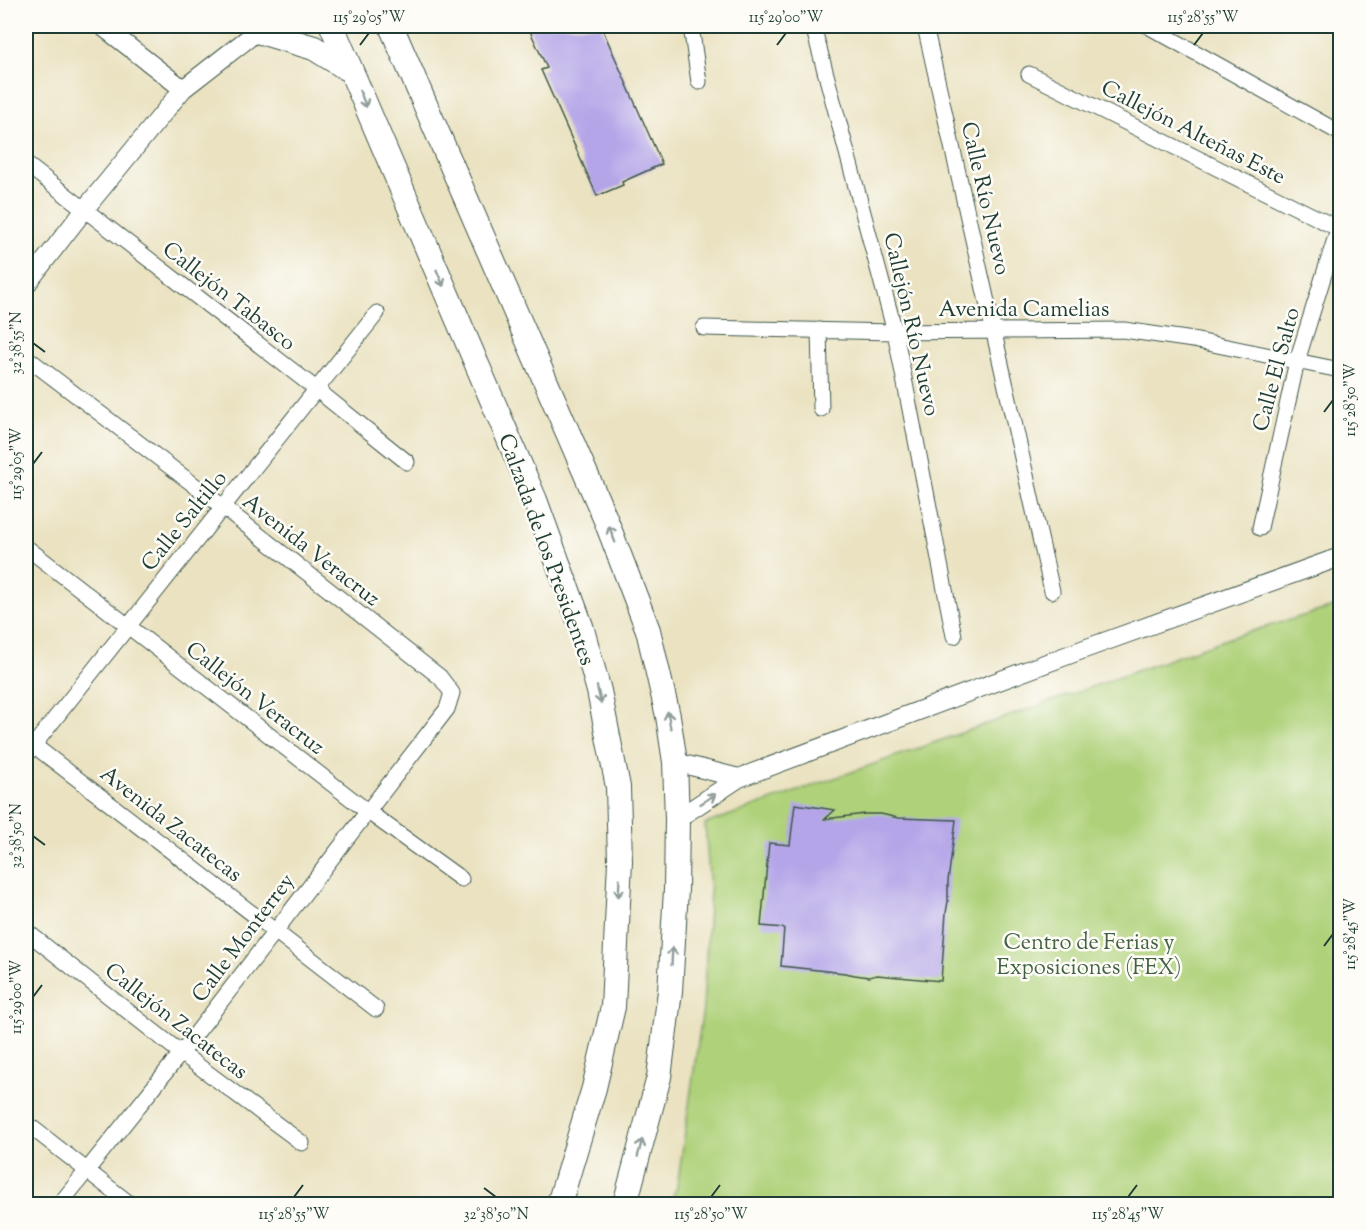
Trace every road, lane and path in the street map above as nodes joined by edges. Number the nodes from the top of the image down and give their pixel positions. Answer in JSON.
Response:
{"nodes":[{"id":1,"x":102,"y":26,"type":"edge"},
{"id":2,"x":332,"y":26,"type":"edge"},
{"id":3,"x":391,"y":26,"type":"edge"},
{"id":4,"x":691,"y":26,"type":"edge"},
{"id":5,"x":813,"y":26,"type":"edge"},
{"id":6,"x":925,"y":26,"type":"edge"},
{"id":7,"x":1148,"y":26,"type":"edge"},
{"id":8,"x":260,"y":28,"type":"edge"},
{"id":9,"x":351,"y":71,"type":"junction"},
{"id":10,"x":1029,"y":74,"type":"dead end"},
{"id":11,"x":699,"y":82,"type":"dead end"},
{"id":12,"x":183,"y":89,"type":"junction"},
{"id":13,"x":1341,"y":133,"type":"edge"},
{"id":14,"x":26,"y":164,"type":"edge"},
{"id":15,"x":84,"y":210,"type":"junction"},
{"id":16,"x":1340,"y":226,"type":"edge"},
{"id":17,"x":26,"y":285,"type":"edge"},
{"id":18,"x":377,"y":313,"type":"dead end"},
{"id":19,"x":704,"y":328,"type":"dead end"},
{"id":20,"x":819,"y":330,"type":"junction"},
{"id":21,"x":994,"y":331,"type":"junction"},
{"id":22,"x":895,"y":332,"type":"junction"},
{"id":23,"x":26,"y":357,"type":"edge"},
{"id":24,"x":1297,"y":361,"type":"junction"},
{"id":25,"x":1341,"y":370,"type":"edge"},
{"id":26,"x":316,"y":389,"type":"junction"},
{"id":27,"x":821,"y":409,"type":"dead end"},
{"id":28,"x":407,"y":462,"type":"dead end"},
{"id":29,"x":223,"y":507,"type":"junction"},
{"id":30,"x":1260,"y":528,"type":"dead end"},
{"id":31,"x":26,"y":547,"type":"edge"},
{"id":32,"x":1341,"y":557,"type":"edge"},
{"id":33,"x":1052,"y":591,"type":"dead end"},
{"id":34,"x":128,"y":626,"type":"junction"},
{"id":35,"x":954,"y":636,"type":"dead end"},
{"id":36,"x":452,"y":693,"type":"joint"},
{"id":37,"x":28,"y":746,"type":"edge"},
{"id":38,"x":675,"y":762,"type":"junction"},
{"id":39,"x":739,"y":778,"type":"junction"},
{"id":40,"x":367,"y":811,"type":"junction"},
{"id":41,"x":677,"y":819,"type":"junction"},
{"id":42,"x":461,"y":879,"type":"dead end"},
{"id":43,"x":275,"y":931,"type":"junction"},
{"id":44,"x":26,"y":932,"type":"edge"},
{"id":45,"x":376,"y":1009,"type":"dead end"},
{"id":46,"x":181,"y":1053,"type":"junction"},
{"id":47,"x":26,"y":1123,"type":"edge"},
{"id":48,"x":302,"y":1143,"type":"dead end"},
{"id":49,"x":87,"y":1171,"type":"junction"},
{"id":50,"x":60,"y":1204,"type":"edge"},
{"id":51,"x":130,"y":1204,"type":"edge"},
{"id":52,"x":559,"y":1204,"type":"edge"},
{"id":53,"x":625,"y":1204,"type":"edge"}],
"edges":[{"from":1,"to":12,"type":"street"},
{"from":2,"to":9,"type":"highway","name":"Calzada de los Presidentes"},
{"from":38,"to":3,"type":"highway","one_way":true},
{"from":4,"to":11,"type":"street"},
{"from":5,"to":22,"type":"street","name":"Callejón Río Nuevo"},
{"from":6,"to":21,"type":"street","name":"Calle Río Nuevo"},
{"from":7,"to":13,"type":"street"},
{"from":8,"to":9,"type":"highway"},
{"from":8,"to":12,"type":"street"},
{"from":9,"to":52,"type":"highway","name":"Calzada de los Presidentes","one_way":true},
{"from":10,"to":16,"type":"street","name":"Callejón Alteñas Este"},
{"from":12,"to":15,"type":"street"},
{"from":14,"to":15,"type":"street","name":"Callejón Tabasco"},
{"from":15,"to":17,"type":"street"},
{"from":15,"to":26,"type":"street","name":"Callejón Tabasco"},
{"from":16,"to":24,"type":"street","name":"Calle El Salto"},
{"from":18,"to":26,"type":"street","name":"Calle Saltillo"},
{"from":19,"to":20,"type":"street","name":"Avenida Camelias"},
{"from":20,"to":22,"type":"street","name":"Avenida Camelias"},
{"from":20,"to":27,"type":"street"},
{"from":21,"to":22,"type":"street","name":"Avenida Camelias"},
{"from":21,"to":24,"type":"street","name":"Avenida Camelias"},
{"from":21,"to":33,"type":"street","name":"Calle Río Nuevo"},
{"from":22,"to":35,"type":"street","name":"Callejón Río Nuevo"},
{"from":23,"to":29,"type":"street","name":"Avenida Veracruz"},
{"from":24,"to":25,"type":"street","name":"Avenida Camelias"},
{"from":24,"to":30,"type":"street","name":"Calle El Salto"},
{"from":26,"to":28,"type":"street","name":"Callejón Tabasco"},
{"from":26,"to":29,"type":"street","name":"Calle Saltillo"},
{"from":29,"to":34,"type":"street","name":"Calle Saltillo"},
{"from":29,"to":36,"type":"street","name":"Avenida Veracruz"},
{"from":31,"to":34,"type":"street","name":"Callejón Veracruz"},
{"from":32,"to":39,"type":"street"},
{"from":34,"to":37,"type":"street","name":"Calle Saltillo"},
{"from":34,"to":40,"type":"street","name":"Callejón Veracruz"},
{"from":36,"to":40,"type":"street","name":"Calle Monterrey"},
{"from":37,"to":43,"type":"street","name":"Avenida Zacatecas"},
{"from":38,"to":39,"type":"street"},
{"from":38,"to":41,"type":"highway"},
{"from":41,"to":39,"type":"street","one_way":true},
{"from":40,"to":42,"type":"street","name":"Callejón Veracruz"},
{"from":40,"to":43,"type":"street","name":"Calle Monterrey"},
{"from":53,"to":41,"type":"highway","one_way":true},
{"from":43,"to":45,"type":"street","name":"Avenida Zacatecas"},
{"from":43,"to":46,"type":"street","name":"Calle Monterrey"},
{"from":44,"to":46,"type":"street","name":"Callejón Zacatecas"},
{"from":46,"to":48,"type":"street","name":"Callejón Zacatecas"},
{"from":46,"to":49,"type":"street","name":"Calle Monterrey"},
{"from":47,"to":49,"type":"street"},
{"from":49,"to":50,"type":"street","name":"Calle Monterrey"},
{"from":49,"to":51,"type":"street"}]}
